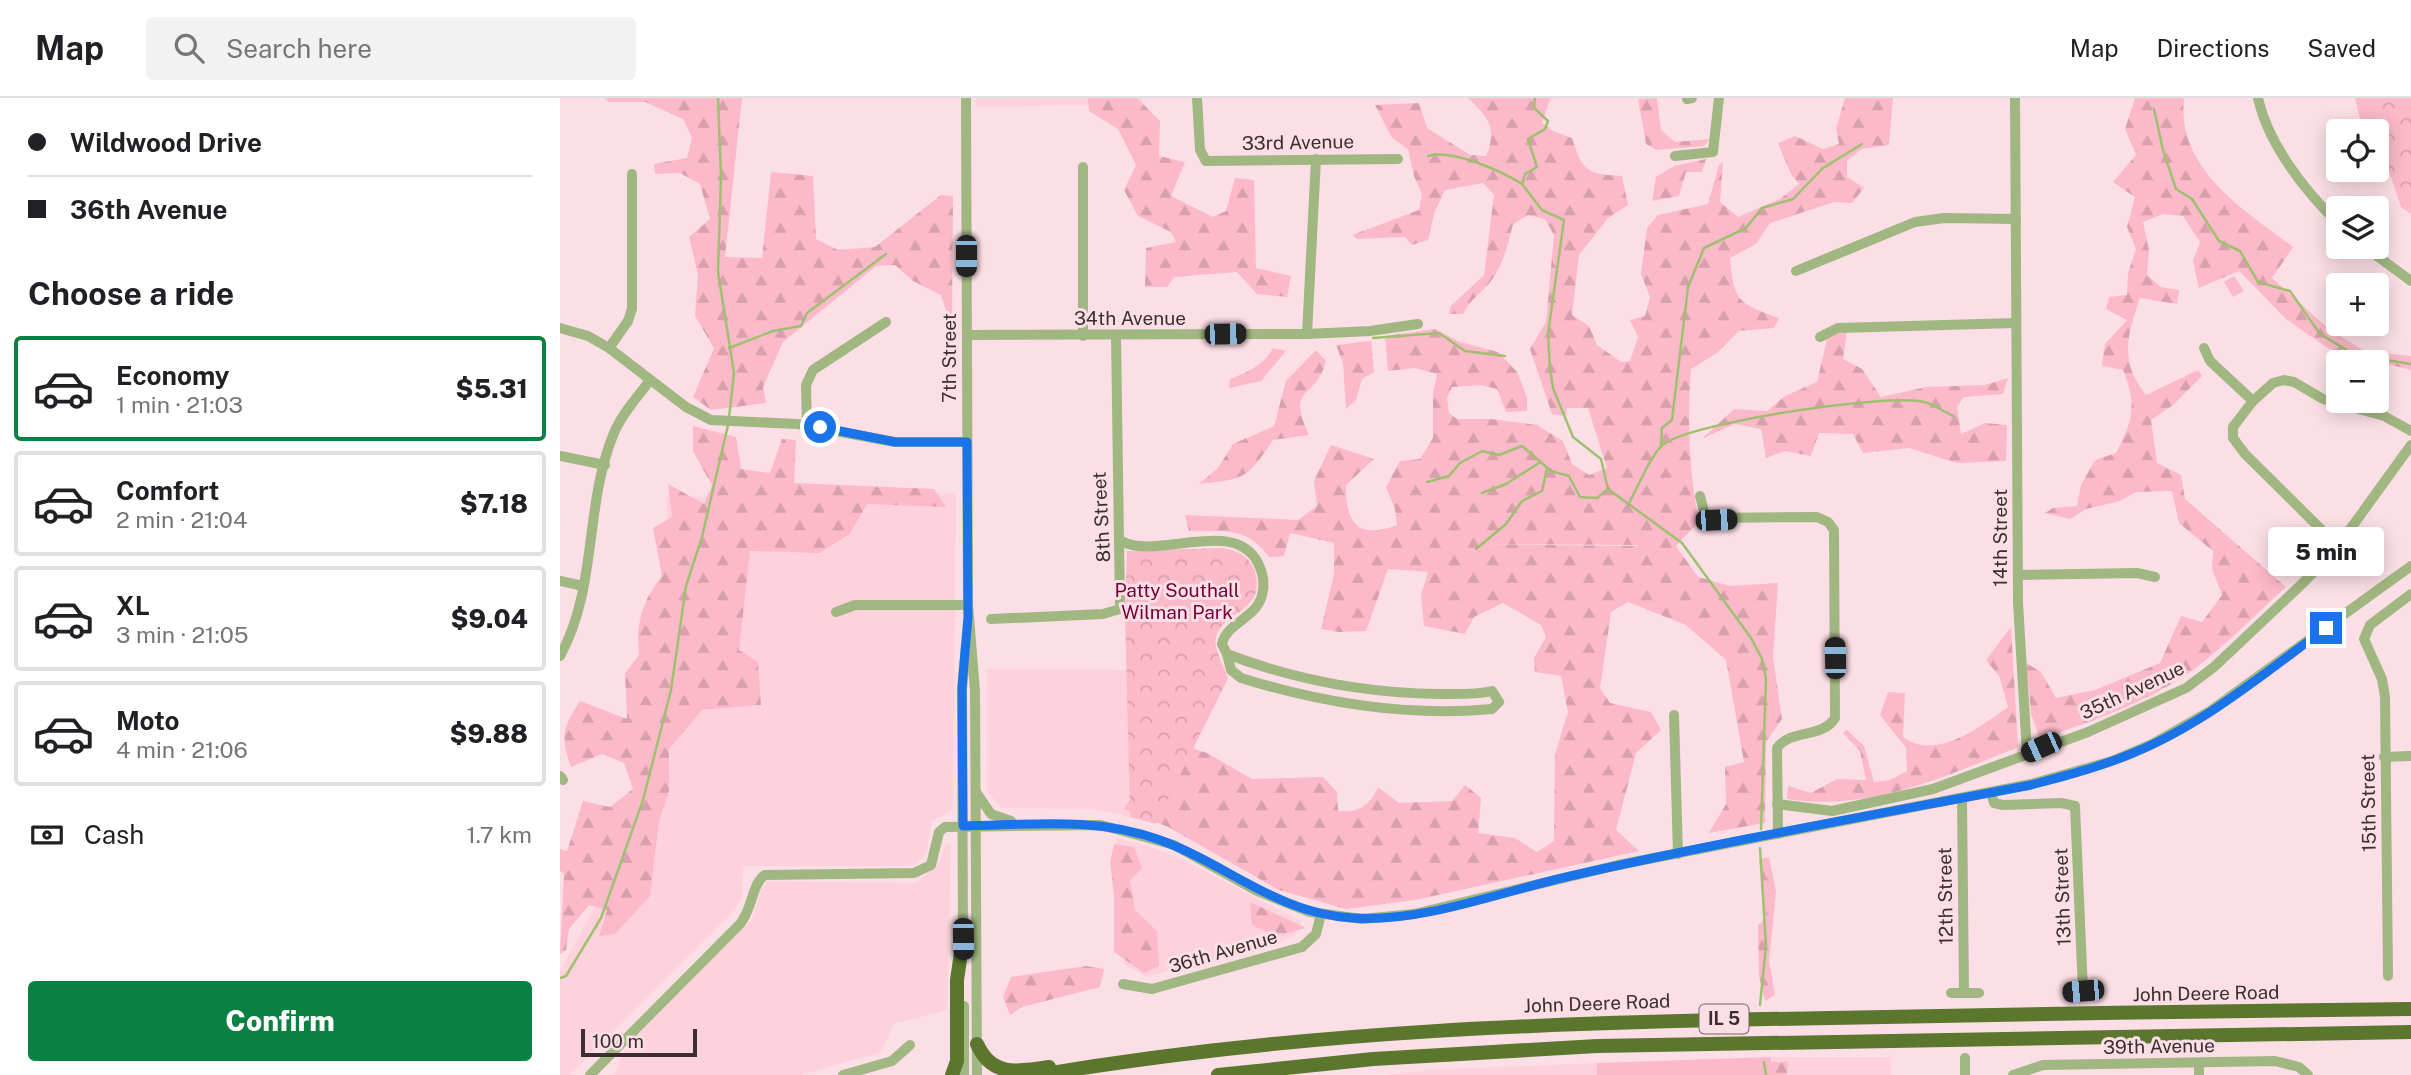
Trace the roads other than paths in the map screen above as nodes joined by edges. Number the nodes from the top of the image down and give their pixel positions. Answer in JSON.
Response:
{"nodes":[{"id":1,"x":966,"y":98,"type":"edge"},
{"id":2,"x":1197,"y":98,"type":"edge"},
{"id":3,"x":1719,"y":98,"type":"edge"},
{"id":4,"x":2015,"y":98,"type":"edge"},
{"id":5,"x":2258,"y":98,"type":"edge"},
{"id":6,"x":1675,"y":156,"type":"dead end"},
{"id":7,"x":1316,"y":159,"type":"junction"},
{"id":8,"x":1398,"y":159,"type":"dead end"},
{"id":9,"x":1083,"y":167,"type":"dead end"},
{"id":10,"x":632,"y":174,"type":"dead end"},
{"id":11,"x":2326,"y":210,"type":"edge"},
{"id":12,"x":2016,"y":219,"type":"junction"},
{"id":13,"x":2381,"y":259,"type":"edge"},
{"id":14,"x":1796,"y":271,"type":"dead end"},
{"id":15,"x":2411,"y":281,"type":"edge"},
{"id":16,"x":886,"y":323,"type":"dead end"},
{"id":17,"x":2016,"y":323,"type":"junction"},
{"id":18,"x":1418,"y":324,"type":"dead end"},
{"id":19,"x":560,"y":328,"type":"edge"},
{"id":20,"x":1307,"y":334,"type":"junction"},
{"id":21,"x":967,"y":335,"type":"junction"},
{"id":22,"x":1116,"y":335,"type":"junction"},
{"id":23,"x":1083,"y":336,"type":"junction"},
{"id":24,"x":1820,"y":337,"type":"dead end"},
{"id":25,"x":608,"y":348,"type":"junction"},
{"id":26,"x":2204,"y":348,"type":"dead end"},
{"id":27,"x":650,"y":380,"type":"junction"},
{"id":28,"x":2253,"y":401,"type":"junction"},
{"id":29,"x":807,"y":425,"type":"junction"},
{"id":30,"x":2411,"y":431,"type":"edge"},
{"id":31,"x":967,"y":442,"type":"junction"},
{"id":32,"x":2411,"y":445,"type":"edge"},
{"id":33,"x":560,"y":456,"type":"edge"},
{"id":34,"x":605,"y":465,"type":"junction"},
{"id":35,"x":1700,"y":495,"type":"dead end"},
{"id":36,"x":1121,"y":541,"type":"junction"},
{"id":37,"x":2338,"y":546,"type":"junction"},
{"id":38,"x":2411,"y":566,"type":"edge"},
{"id":39,"x":2019,"y":575,"type":"junction"},
{"id":40,"x":2155,"y":577,"type":"dead end"},
{"id":41,"x":560,"y":581,"type":"edge"},
{"id":42,"x":583,"y":586,"type":"junction"},
{"id":43,"x":2411,"y":594,"type":"edge"},
{"id":44,"x":968,"y":605,"type":"junction"},
{"id":45,"x":836,"y":612,"type":"dead end"},
{"id":46,"x":968,"y":617,"type":"junction"},
{"id":47,"x":991,"y":619,"type":"dead end"},
{"id":48,"x":1227,"y":654,"type":"junction"},
{"id":49,"x":560,"y":656,"type":"edge"},
{"id":50,"x":1356,"y":688,"type":"junction"},
{"id":51,"x":1347,"y":703,"type":"junction"},
{"id":52,"x":1674,"y":715,"type":"dead end"},
{"id":53,"x":2027,"y":753,"type":"junction"},
{"id":54,"x":2384,"y":757,"type":"junction"},
{"id":55,"x":2411,"y":757,"type":"edge"},
{"id":56,"x":976,"y":791,"type":"junction"},
{"id":57,"x":1991,"y":792,"type":"junction"},
{"id":58,"x":1962,"y":798,"type":"junction"},
{"id":59,"x":1777,"y":804,"type":"junction"},
{"id":60,"x":1018,"y":824,"type":"junction"},
{"id":61,"x":963,"y":826,"type":"junction"},
{"id":62,"x":976,"y":826,"type":"junction"},
{"id":63,"x":1778,"y":834,"type":"junction"},
{"id":64,"x":1678,"y":853,"type":"junction"},
{"id":65,"x":1321,"y":914,"type":"junction"},
{"id":66,"x":963,"y":939,"type":"junction"},
{"id":67,"x":2388,"y":976,"type":"dead end"},
{"id":68,"x":1122,"y":984,"type":"dead end"},
{"id":69,"x":2097,"y":990,"type":"dead end"},
{"id":70,"x":2083,"y":991,"type":"junction"},
{"id":71,"x":1951,"y":993,"type":"dead end"},
{"id":72,"x":1964,"y":993,"type":"junction"},
{"id":73,"x":1979,"y":993,"type":"dead end"},
{"id":74,"x":2067,"y":993,"type":"dead end"},
{"id":75,"x":2411,"y":1009,"type":"edge"},
{"id":76,"x":2411,"y":1032,"type":"edge"},
{"id":77,"x":977,"y":1044,"type":"junction"},
{"id":78,"x":910,"y":1045,"type":"dead end"},
{"id":79,"x":1158,"y":1058,"type":"junction"},
{"id":80,"x":1965,"y":1058,"type":"dead end"},
{"id":81,"x":2199,"y":1063,"type":"junction"},
{"id":82,"x":2083,"y":1070,"type":"edge"},
{"id":83,"x":2306,"y":1073,"type":"edge"},
{"id":84,"x":590,"y":1075,"type":"edge"},
{"id":85,"x":843,"y":1075,"type":"edge"},
{"id":86,"x":952,"y":1075,"type":"edge"},
{"id":87,"x":964,"y":1075,"type":"edge"},
{"id":88,"x":977,"y":1075,"type":"edge"},
{"id":89,"x":1039,"y":1075,"type":"edge"},
{"id":90,"x":1218,"y":1075,"type":"edge"},
{"id":91,"x":1965,"y":1075,"type":"edge"},
{"id":92,"x":2013,"y":1075,"type":"edge"},
{"id":93,"x":2199,"y":1075,"type":"edge"}],
"edges":[{"from":1,"to":21,"type":"street","name":"7th Street"},
{"from":2,"to":7,"type":"street","name":"33rd Avenue"},
{"from":3,"to":6,"type":"street"},
{"from":4,"to":12,"type":"street","name":"14th Street"},
{"from":5,"to":11,"type":"street"},
{"from":7,"to":8,"type":"street","name":"33rd Avenue"},
{"from":7,"to":20,"type":"street"},
{"from":9,"to":23,"type":"street"},
{"from":10,"to":25,"type":"street"},
{"from":12,"to":14,"type":"street"},
{"from":12,"to":17,"type":"street","name":"14th Street"},
{"from":13,"to":15,"type":"street"},
{"from":16,"to":29,"type":"street"},
{"from":17,"to":24,"type":"street"},
{"from":17,"to":39,"type":"street","name":"14th Street"},
{"from":18,"to":20,"type":"street","name":"34th Avenue"},
{"from":19,"to":25,"type":"street"},
{"from":20,"to":22,"type":"street","name":"34th Avenue"},
{"from":21,"to":23,"type":"street","name":"34th Avenue"},
{"from":21,"to":31,"type":"street","name":"7th Street"},
{"from":22,"to":23,"type":"street","name":"34th Avenue"},
{"from":22,"to":36,"type":"street","name":"8th Street"},
{"from":25,"to":27,"type":"street"},
{"from":26,"to":28,"type":"street"},
{"from":27,"to":29,"type":"street"},
{"from":27,"to":34,"type":"street"},
{"from":28,"to":30,"type":"street"},
{"from":28,"to":37,"type":"street"},
{"from":29,"to":31,"type":"street"},
{"from":31,"to":44,"type":"street","name":"7th Street"},
{"from":32,"to":37,"type":"street","name":"35th Avenue"},
{"from":33,"to":34,"type":"street"},
{"from":34,"to":42,"type":"street"},
{"from":35,"to":59,"type":"street"},
{"from":36,"to":47,"type":"street","name":"8th Street"},
{"from":36,"to":48,"type":"street"},
{"from":37,"to":53,"type":"street","name":"35th Avenue"},
{"from":38,"to":57,"type":"street"},
{"from":39,"to":40,"type":"street"},
{"from":39,"to":53,"type":"street","name":"14th Street"},
{"from":41,"to":42,"type":"street"},
{"from":42,"to":49,"type":"street"},
{"from":43,"to":54,"type":"street","name":"15th Street"},
{"from":44,"to":45,"type":"street"},
{"from":44,"to":46,"type":"street","name":"7th Street"},
{"from":46,"to":56,"type":"street","name":"7th Street"},
{"from":46,"to":61,"type":"street","name":"7th Street"},
{"from":48,"to":50,"type":"street"},
{"from":48,"to":51,"type":"street"},
{"from":50,"to":51,"type":"street"},
{"from":50,"to":51,"type":"street"},
{"from":52,"to":64,"type":"street"},
{"from":53,"to":59,"type":"street","name":"35th Avenue"},
{"from":54,"to":55,"type":"street"},
{"from":54,"to":67,"type":"street","name":"15th Street"},
{"from":56,"to":60,"type":"street"},
{"from":56,"to":62,"type":"street","name":"7th Street"},
{"from":57,"to":58,"type":"street"},
{"from":57,"to":70,"type":"street","name":"13th Street"},
{"from":58,"to":63,"type":"street"},
{"from":58,"to":72,"type":"street","name":"12th Street"},
{"from":59,"to":63,"type":"street"},
{"from":60,"to":62,"type":"street"},
{"from":60,"to":65,"type":"street"},
{"from":61,"to":62,"type":"street"},
{"from":61,"to":66,"type":"street","name":"7th Street"},
{"from":61,"to":84,"type":"street"},
{"from":62,"to":77,"type":"street","name":"7th Street"},
{"from":63,"to":64,"type":"street"},
{"from":64,"to":65,"type":"street"},
{"from":65,"to":68,"type":"street","name":"36th Avenue"},
{"from":66,"to":86,"type":"highway"},
{"from":66,"to":87,"type":"street","name":"7th Street"},
{"from":69,"to":70,"type":"street"},
{"from":70,"to":74,"type":"street"},
{"from":71,"to":72,"type":"street"},
{"from":72,"to":73,"type":"street"},
{"from":75,"to":79,"type":"highway","name":"John Deere Road","number":"IL 5"},
{"from":76,"to":90,"type":"highway","number":"IL 5"},
{"from":77,"to":79,"type":"highway"},
{"from":77,"to":88,"type":"street","name":"7th Street"},
{"from":78,"to":85,"type":"street"},
{"from":79,"to":89,"type":"highway","name":"John Deere Road","number":"IL 5"},
{"from":80,"to":91,"type":"street"},
{"from":81,"to":82,"type":"street","name":"39th Avenue"},
{"from":81,"to":83,"type":"street","name":"39th Avenue"},
{"from":81,"to":93,"type":"street"},
{"from":82,"to":92,"type":"street","name":"39th Avenue"}]}
